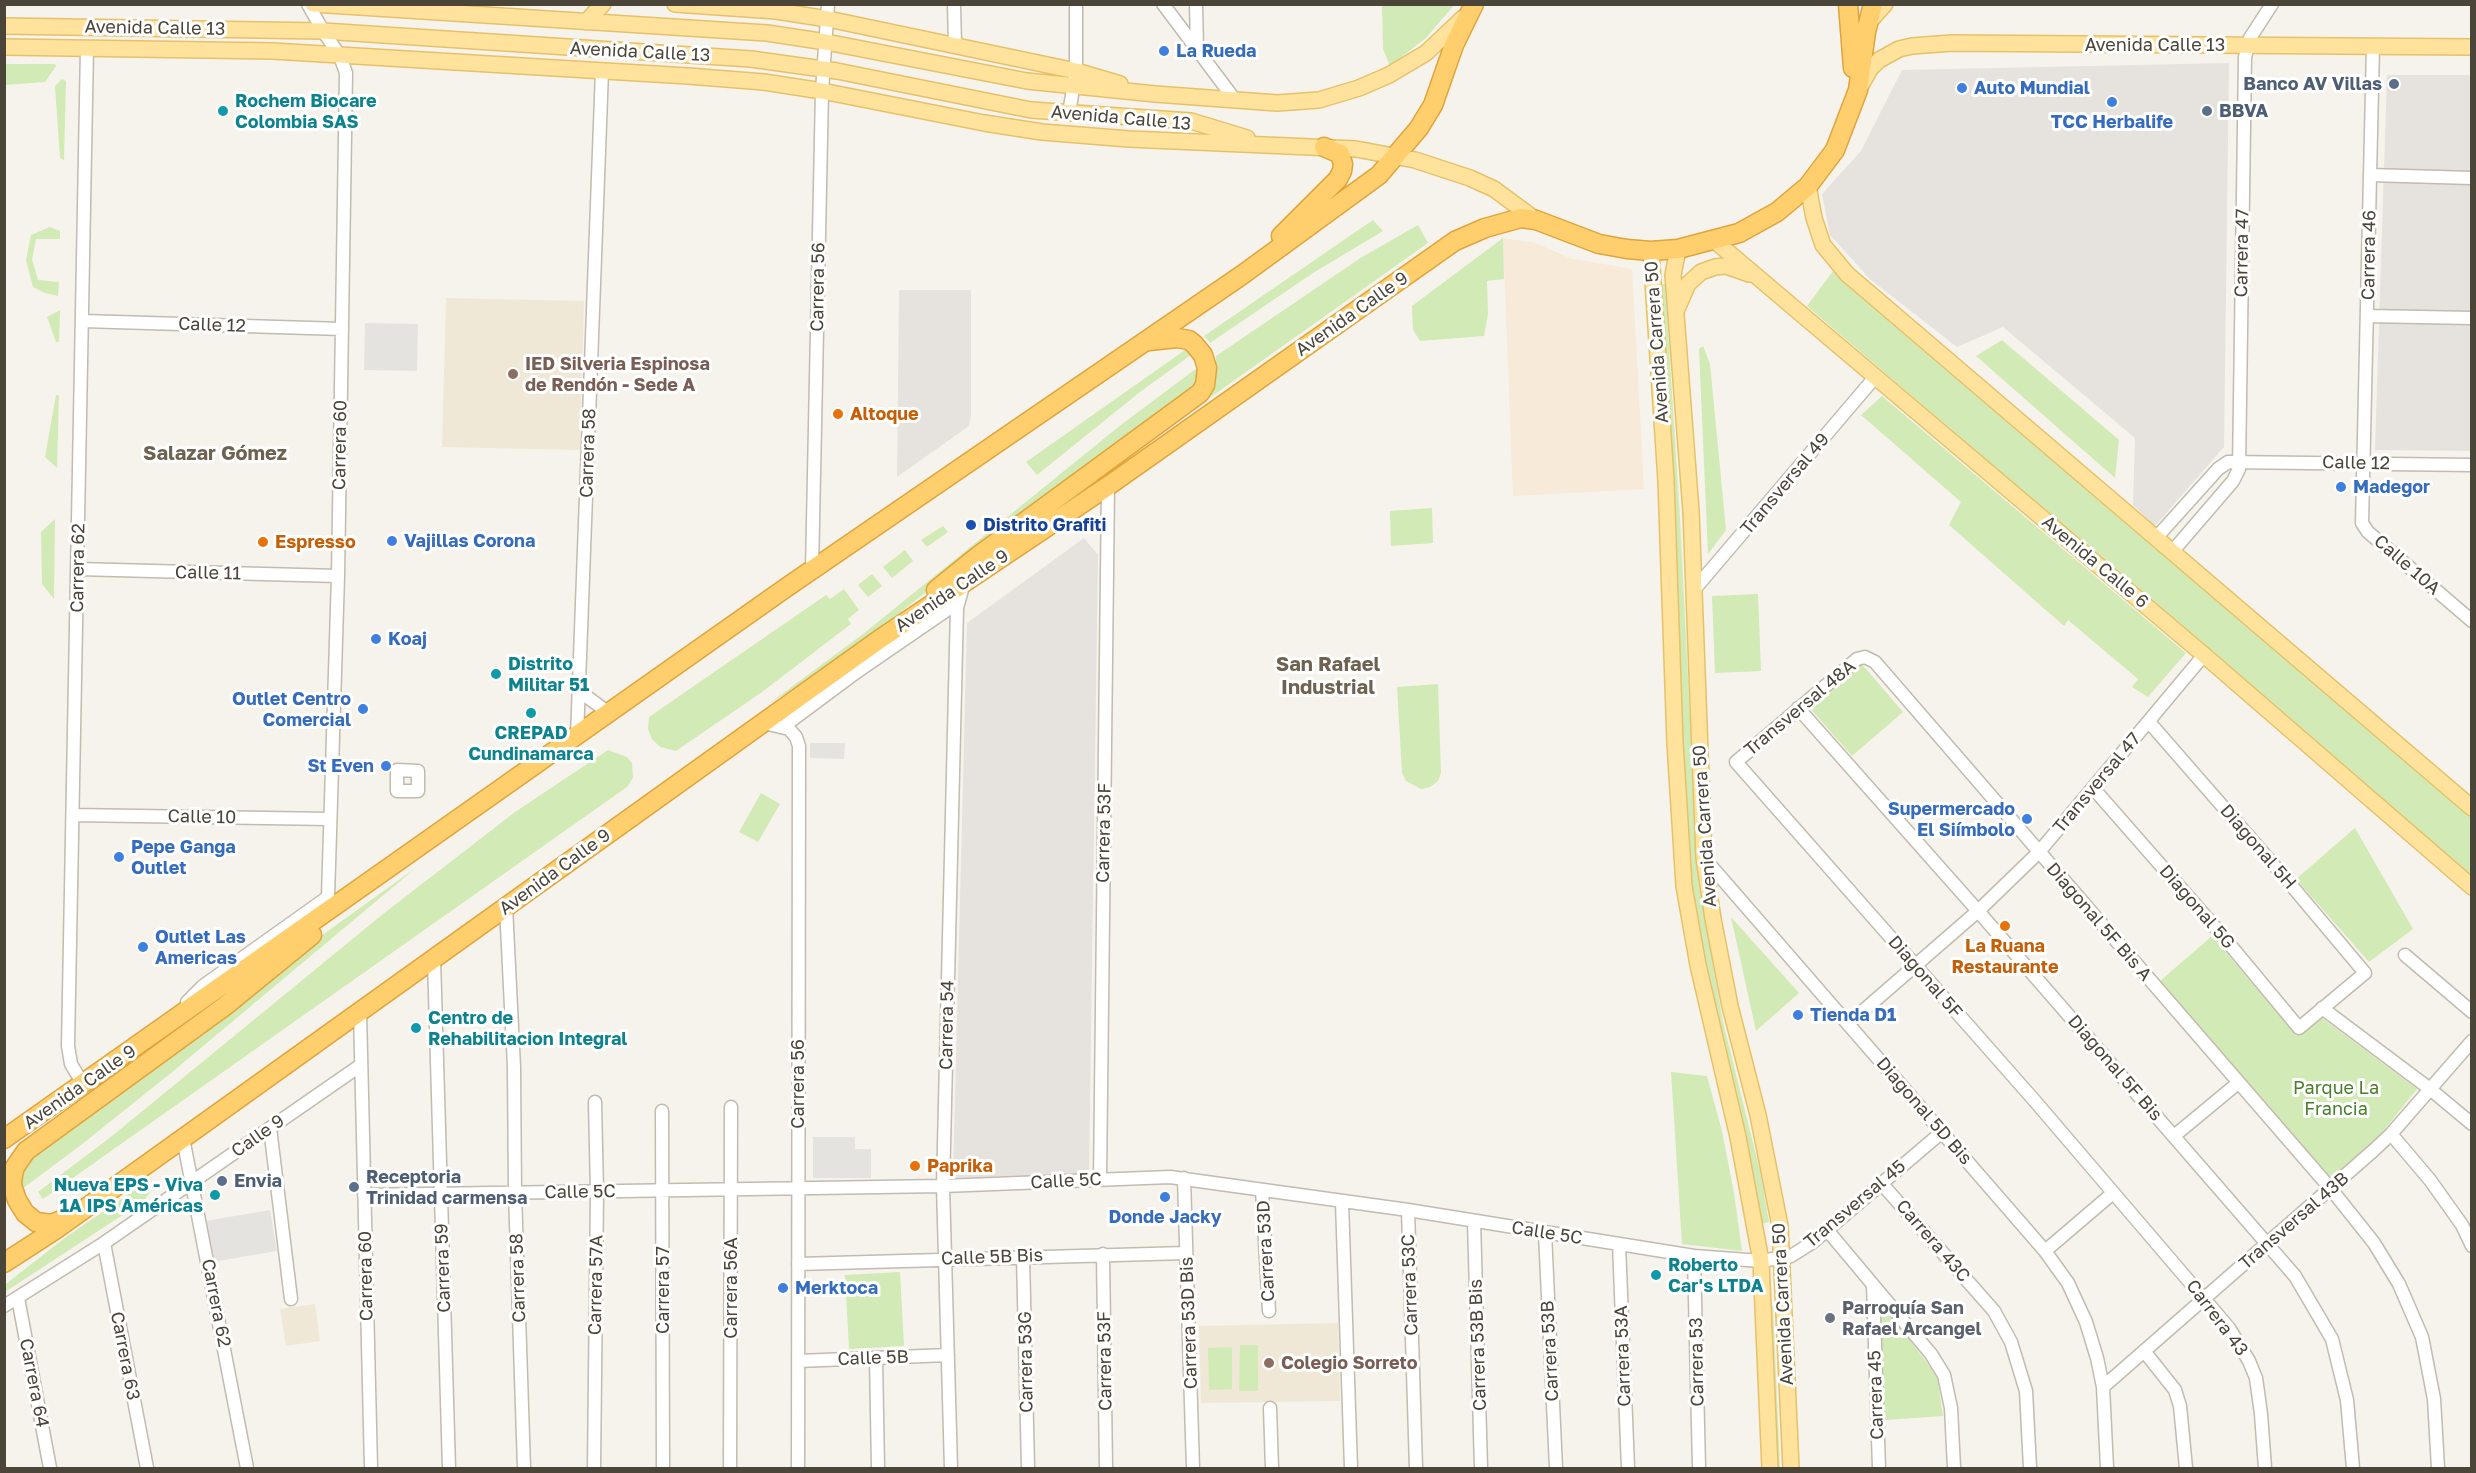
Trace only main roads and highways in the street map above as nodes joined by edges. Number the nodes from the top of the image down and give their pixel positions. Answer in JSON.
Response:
{"nodes":[{"id":1,"x":313,"y":4,"type":"edge"},
{"id":2,"x":603,"y":4,"type":"edge"},
{"id":3,"x":675,"y":4,"type":"edge"},
{"id":4,"x":1848,"y":4,"type":"edge"},
{"id":5,"x":1885,"y":4,"type":"edge"},
{"id":6,"x":709,"y":5,"type":"edge"},
{"id":7,"x":1473,"y":6,"type":"edge"},
{"id":8,"x":828,"y":12,"type":"edge"},
{"id":9,"x":1871,"y":13,"type":"edge"},
{"id":10,"x":586,"y":22,"type":"junction"},
{"id":11,"x":4,"y":26,"type":"edge"},
{"id":12,"x":137,"y":28,"type":"junction"},
{"id":13,"x":4,"y":47,"type":"edge"},
{"id":14,"x":94,"y":48,"type":"junction"},
{"id":15,"x":574,"y":48,"type":"junction"},
{"id":16,"x":2472,"y":48,"type":"edge"},
{"id":17,"x":602,"y":71,"type":"junction"},
{"id":18,"x":1075,"y":79,"type":"junction"},
{"id":19,"x":918,"y":88,"type":"junction"},
{"id":20,"x":1856,"y":95,"type":"junction"},
{"id":21,"x":948,"y":116,"type":"junction"},
{"id":22,"x":1268,"y":144,"type":"junction"},
{"id":23,"x":1324,"y":147,"type":"junction"},
{"id":24,"x":1396,"y":156,"type":"junction"},
{"id":25,"x":1808,"y":186,"type":"junction"},
{"id":26,"x":1536,"y":220,"type":"junction"},
{"id":27,"x":1715,"y":241,"type":"junction"},
{"id":28,"x":1678,"y":249,"type":"junction"},
{"id":29,"x":1651,"y":251,"type":"junction"},
{"id":30,"x":1242,"y":275,"type":"junction"},
{"id":31,"x":1761,"y":279,"type":"junction"},
{"id":32,"x":1676,"y":312,"type":"junction"},
{"id":33,"x":1145,"y":342,"type":"junction"},
{"id":34,"x":880,"y":639,"type":"junction"},
{"id":35,"x":2472,"y":808,"type":"edge"},
{"id":36,"x":389,"y":868,"type":"junction"},
{"id":37,"x":2472,"y":887,"type":"edge"},
{"id":38,"x":328,"y":897,"type":"road end"},
{"id":39,"x":4,"y":1139,"type":"edge"},
{"id":40,"x":89,"y":1205,"type":"junction"},
{"id":41,"x":55,"y":1230,"type":"junction"},
{"id":42,"x":4,"y":1263,"type":"edge"},
{"id":43,"x":4,"y":1275,"type":"edge"},
{"id":44,"x":1770,"y":1468,"type":"edge"},
{"id":45,"x":1791,"y":1468,"type":"edge"}],
"edges":[{"from":1,"to":10,"type":"main road","name":"Avenida Calle 13"},
{"from":2,"to":10,"type":"main road"},
{"from":3,"to":6,"type":"main road","name":"Avenida Calle 13"},
{"from":4,"to":20,"type":"highway"},
{"from":5,"to":9,"type":"main road"},
{"from":6,"to":8,"type":"main road","name":"Avenida Calle 13"},
{"from":7,"to":18,"type":"main road","name":"Avenida Calle 13"},
{"from":7,"to":24,"type":"highway","name":"Avenida Calle 9"},
{"from":8,"to":18,"type":"main road","name":"Avenida Calle 13"},
{"from":9,"to":20,"type":"highway"},
{"from":10,"to":18,"type":"main road","name":"Avenida Calle 13"},
{"from":11,"to":12,"type":"main road","name":"Avenida Calle 13"},
{"from":12,"to":14,"type":"main road"},
{"from":12,"to":15,"type":"main road","name":"Avenida Calle 13"},
{"from":13,"to":14,"type":"main road","name":"Avenida Calle 13"},
{"from":14,"to":17,"type":"main road","name":"Avenida Calle 13"},
{"from":15,"to":17,"type":"main road"},
{"from":15,"to":19,"type":"main road","name":"Avenida Calle 13"},
{"from":16,"to":20,"type":"main road","name":"Avenida Calle 13"},
{"from":17,"to":21,"type":"main road","name":"Avenida Calle 13"},
{"from":19,"to":21,"type":"main road"},
{"from":19,"to":22,"type":"main road","name":"Avenida Calle 13"},
{"from":20,"to":25,"type":"highway","name":"Avenida Calle 9"},
{"from":21,"to":22,"type":"main road","name":"Avenida Calle 13"},
{"from":22,"to":23,"type":"main road","name":"Avenida Calle 13"},
{"from":23,"to":24,"type":"main road","name":"Avenida Calle 13"},
{"from":23,"to":30,"type":"highway"},
{"from":24,"to":26,"type":"main road","name":"Avenida Calle 13"},
{"from":24,"to":30,"type":"highway","name":"Avenida Calle 9"},
{"from":25,"to":27,"type":"highway","name":"Avenida Calle 9"},
{"from":25,"to":35,"type":"main road"},
{"from":26,"to":29,"type":"highway","name":"Avenida Calle 9"},
{"from":26,"to":34,"type":"highway","name":"Avenida Calle 9"},
{"from":27,"to":28,"type":"highway","name":"Avenida Calle 9"},
{"from":27,"to":31,"type":"main road","name":"Avenida Calle 6"},
{"from":28,"to":29,"type":"highway","name":"Avenida Calle 9"},
{"from":28,"to":32,"type":"main road","name":"Avenida Carrera 50"},
{"from":29,"to":44,"type":"main road","name":"Avenida Carrera 50"},
{"from":30,"to":33,"type":"highway","name":"Avenida Calle 9"},
{"from":31,"to":32,"type":"main road"},
{"from":31,"to":37,"type":"main road","name":"Avenida Calle 6"},
{"from":32,"to":45,"type":"main road","name":"Avenida Carrera 50"},
{"from":33,"to":34,"type":"highway"},
{"from":33,"to":36,"type":"highway","name":"Avenida Calle 9"},
{"from":34,"to":40,"type":"highway","name":"Avenida Calle 9"},
{"from":36,"to":38,"type":"highway"},
{"from":36,"to":39,"type":"highway","name":"Avenida Calle 9"},
{"from":36,"to":40,"type":"highway"},
{"from":40,"to":41,"type":"highway","name":"Avenida Calle 9"},
{"from":41,"to":42,"type":"highway","name":"Avenida Calle 9"},
{"from":41,"to":43,"type":"highway","name":"Avenida Calle 9"}]}
